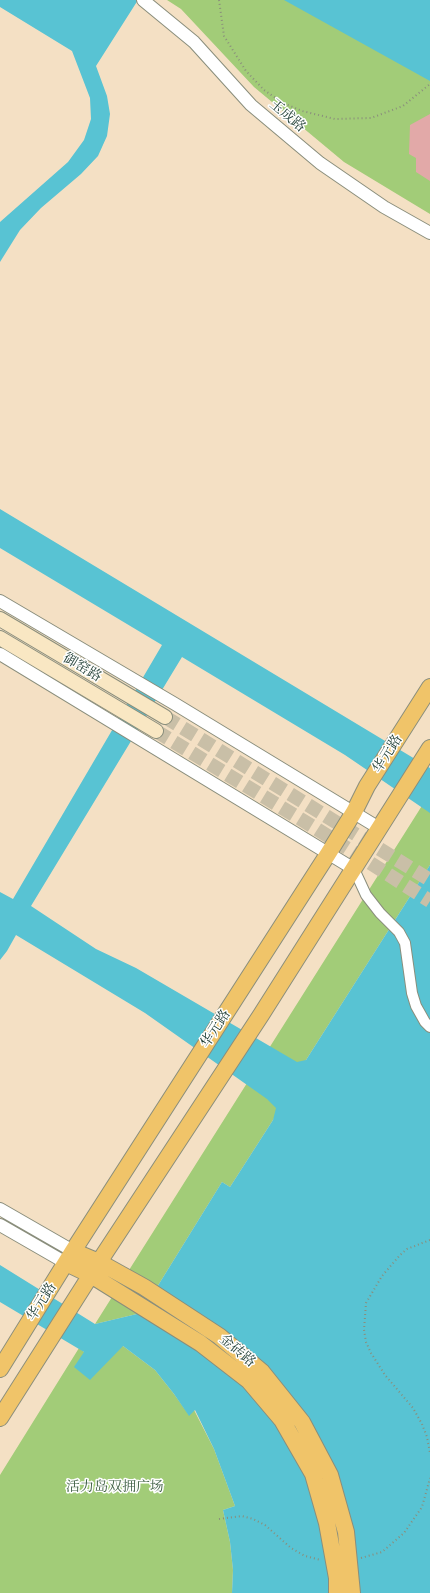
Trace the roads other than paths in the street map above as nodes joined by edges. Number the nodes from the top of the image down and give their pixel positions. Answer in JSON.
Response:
{"nodes":[{"id":1,"x":143,"y":0,"type":"edge"},
{"id":2,"x":430,"y":233,"type":"edge"},
{"id":3,"x":0,"y":601,"type":"edge"},
{"id":4,"x":0,"y":619,"type":"edge"},
{"id":5,"x":0,"y":638,"type":"edge"},
{"id":6,"x":0,"y":654,"type":"edge"},
{"id":7,"x":430,"y":687,"type":"edge"},
{"id":8,"x":165,"y":717,"type":"tunnel mouth"},
{"id":9,"x":156,"y":731,"type":"tunnel mouth"},
{"id":10,"x":429,"y":750,"type":"edge"},
{"id":11,"x":354,"y":812,"type":"junction"},
{"id":12,"x":379,"y":828,"type":"junction"},
{"id":13,"x":328,"y":854,"type":"junction"},
{"id":14,"x":354,"y":869,"type":"junction"},
{"id":15,"x":430,"y":1027,"type":"edge"},
{"id":16,"x":0,"y":1209,"type":"edge"},
{"id":17,"x":0,"y":1225,"type":"edge"},
{"id":18,"x":70,"y":1257,"type":"junction"},
{"id":19,"x":95,"y":1269,"type":"junction"},
{"id":20,"x":0,"y":1369,"type":"edge"},
{"id":21,"x":0,"y":1418,"type":"edge"},
{"id":22,"x":337,"y":1593,"type":"edge"},
{"id":23,"x":352,"y":1593,"type":"edge"}],
"edges":[{"from":1,"to":2,"type":"street","name":"玉成路"},
{"from":3,"to":11,"type":"street"},
{"from":4,"to":8,"type":"main road","name":"御窑路"},
{"from":5,"to":9,"type":"main road","name":"御窑路"},
{"from":6,"to":13,"type":"street"},
{"from":7,"to":11,"type":"main road","name":"华元路"},
{"from":10,"to":12,"type":"main road","name":"华元路"},
{"from":11,"to":12,"type":"street"},
{"from":11,"to":13,"type":"main road","name":"华元路"},
{"from":12,"to":14,"type":"main road","name":"华元路"},
{"from":13,"to":14,"type":"street"},
{"from":13,"to":18,"type":"main road","name":"华元路"},
{"from":14,"to":15,"type":"street"},
{"from":14,"to":19,"type":"main road","name":"华元路"},
{"from":16,"to":18,"type":"street","name":"金砖路"},
{"from":17,"to":18,"type":"street","name":"金砖路"},
{"from":18,"to":19,"type":"main road","name":"金砖路"},
{"from":18,"to":20,"type":"main road","name":"华元路"},
{"from":19,"to":21,"type":"main road","name":"华元路"},
{"from":19,"to":22,"type":"main road","name":"金砖路"},
{"from":19,"to":23,"type":"main road","name":"金砖路"}]}
